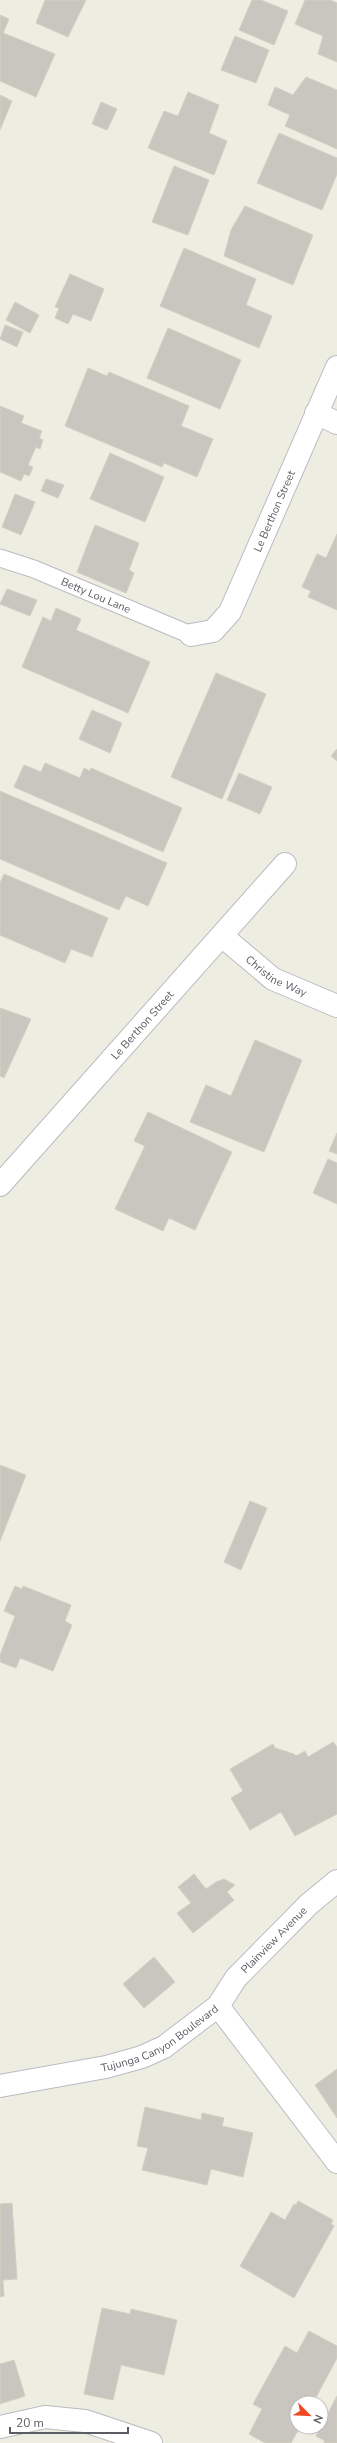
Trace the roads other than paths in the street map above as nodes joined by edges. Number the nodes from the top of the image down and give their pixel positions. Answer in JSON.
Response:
{"nodes":[{"id":1,"x":337,"y":367,"type":"edge"},
{"id":2,"x":316,"y":413,"type":"junction"},
{"id":3,"x":337,"y":423,"type":"edge"},
{"id":4,"x":0,"y":558,"type":"edge"},
{"id":5,"x":191,"y":634,"type":"joint"},
{"id":6,"x":285,"y":864,"type":"dead end"},
{"id":7,"x":222,"y":936,"type":"junction"},
{"id":8,"x":337,"y":1006,"type":"edge"},
{"id":9,"x":0,"y":1185,"type":"edge"},
{"id":10,"x":337,"y":1881,"type":"edge"},
{"id":11,"x":218,"y":2006,"type":"junction"},
{"id":12,"x":0,"y":2086,"type":"edge"},
{"id":13,"x":337,"y":2162,"type":"edge"},
{"id":14,"x":0,"y":2427,"type":"edge"},
{"id":15,"x":151,"y":2443,"type":"edge"}],
"edges":[{"from":1,"to":2,"type":"street","name":"Le Berthon Street"},
{"from":2,"to":3,"type":"street"},
{"from":2,"to":5,"type":"street","name":"Le Berthon Street"},
{"from":4,"to":5,"type":"lane","name":"Betty Lou Lane"},
{"from":6,"to":7,"type":"street","name":"Le Berthon Street"},
{"from":7,"to":8,"type":"street","name":"Christine Way"},
{"from":7,"to":9,"type":"street","name":"Le Berthon Street"},
{"from":10,"to":11,"type":"street","name":"Plainview Avenue"},
{"from":11,"to":12,"type":"street","name":"Tujunga Canyon Boulevard"},
{"from":11,"to":13,"type":"street","name":"Tujunga Canyon Boulevard"},
{"from":14,"to":15,"type":"street"}]}
